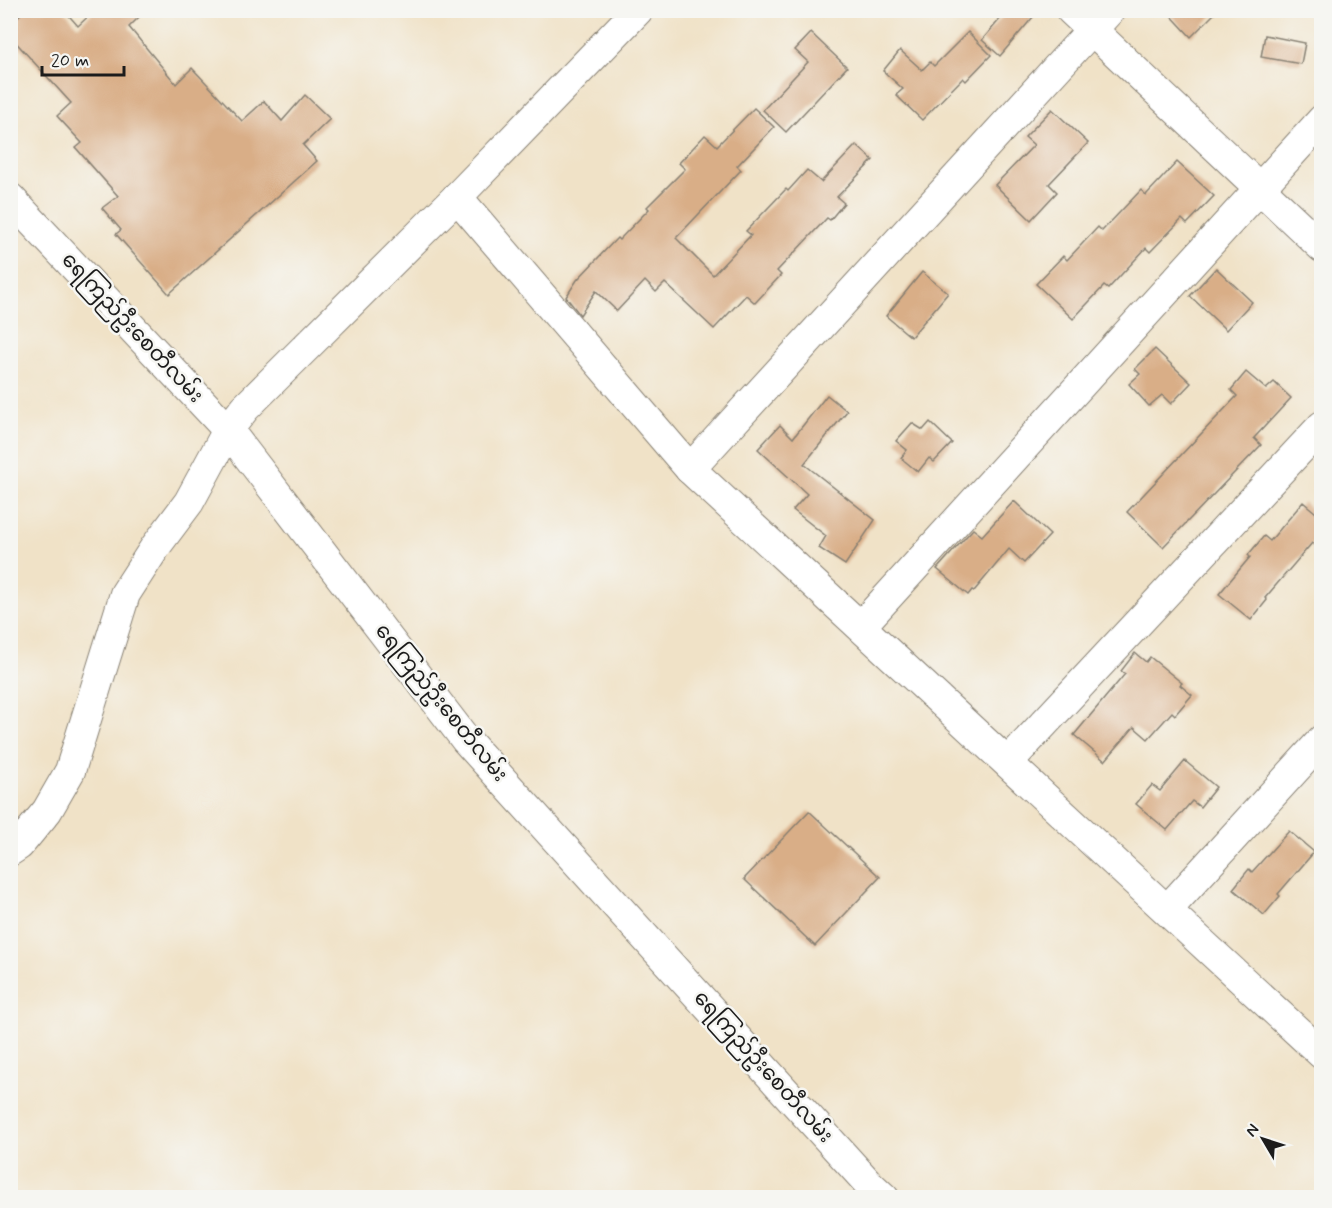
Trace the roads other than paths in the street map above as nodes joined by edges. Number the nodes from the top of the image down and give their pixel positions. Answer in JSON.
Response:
{"nodes":[{"id":1,"x":638,"y":10,"type":"edge"},
{"id":2,"x":1091,"y":17,"type":"edge"},
{"id":3,"x":1322,"y":120,"type":"edge"},
{"id":4,"x":1258,"y":189,"type":"junction"},
{"id":5,"x":458,"y":197,"type":"junction"},
{"id":6,"x":10,"y":198,"type":"edge"},
{"id":7,"x":1322,"y":247,"type":"edge"},
{"id":8,"x":1322,"y":426,"type":"edge"},
{"id":9,"x":228,"y":430,"type":"junction"},
{"id":10,"x":690,"y":469,"type":"junction"},
{"id":11,"x":861,"y":626,"type":"junction"},
{"id":12,"x":1322,"y":740,"type":"edge"},
{"id":13,"x":1008,"y":762,"type":"junction"},
{"id":14,"x":10,"y":851,"type":"edge"},
{"id":15,"x":1167,"y":910,"type":"junction"},
{"id":16,"x":1322,"y":1054,"type":"edge"},
{"id":17,"x":884,"y":1197,"type":"edge"}],
"edges":[{"from":1,"to":5,"type":"street"},
{"from":2,"to":4,"type":"street"},
{"from":2,"to":10,"type":"street"},
{"from":3,"to":4,"type":"street"},
{"from":4,"to":7,"type":"street"},
{"from":4,"to":11,"type":"street"},
{"from":5,"to":9,"type":"street"},
{"from":5,"to":10,"type":"street"},
{"from":6,"to":9,"type":"street","name":"ရေကြည်ဦးစေတီလမ်း"},
{"from":8,"to":13,"type":"street"},
{"from":9,"to":14,"type":"street"},
{"from":9,"to":17,"type":"street","name":"ရေကြည်ဦးစေတီလမ်း"},
{"from":10,"to":11,"type":"street"},
{"from":11,"to":13,"type":"street"},
{"from":12,"to":15,"type":"street"},
{"from":13,"to":15,"type":"street"},
{"from":15,"to":16,"type":"street"}]}
